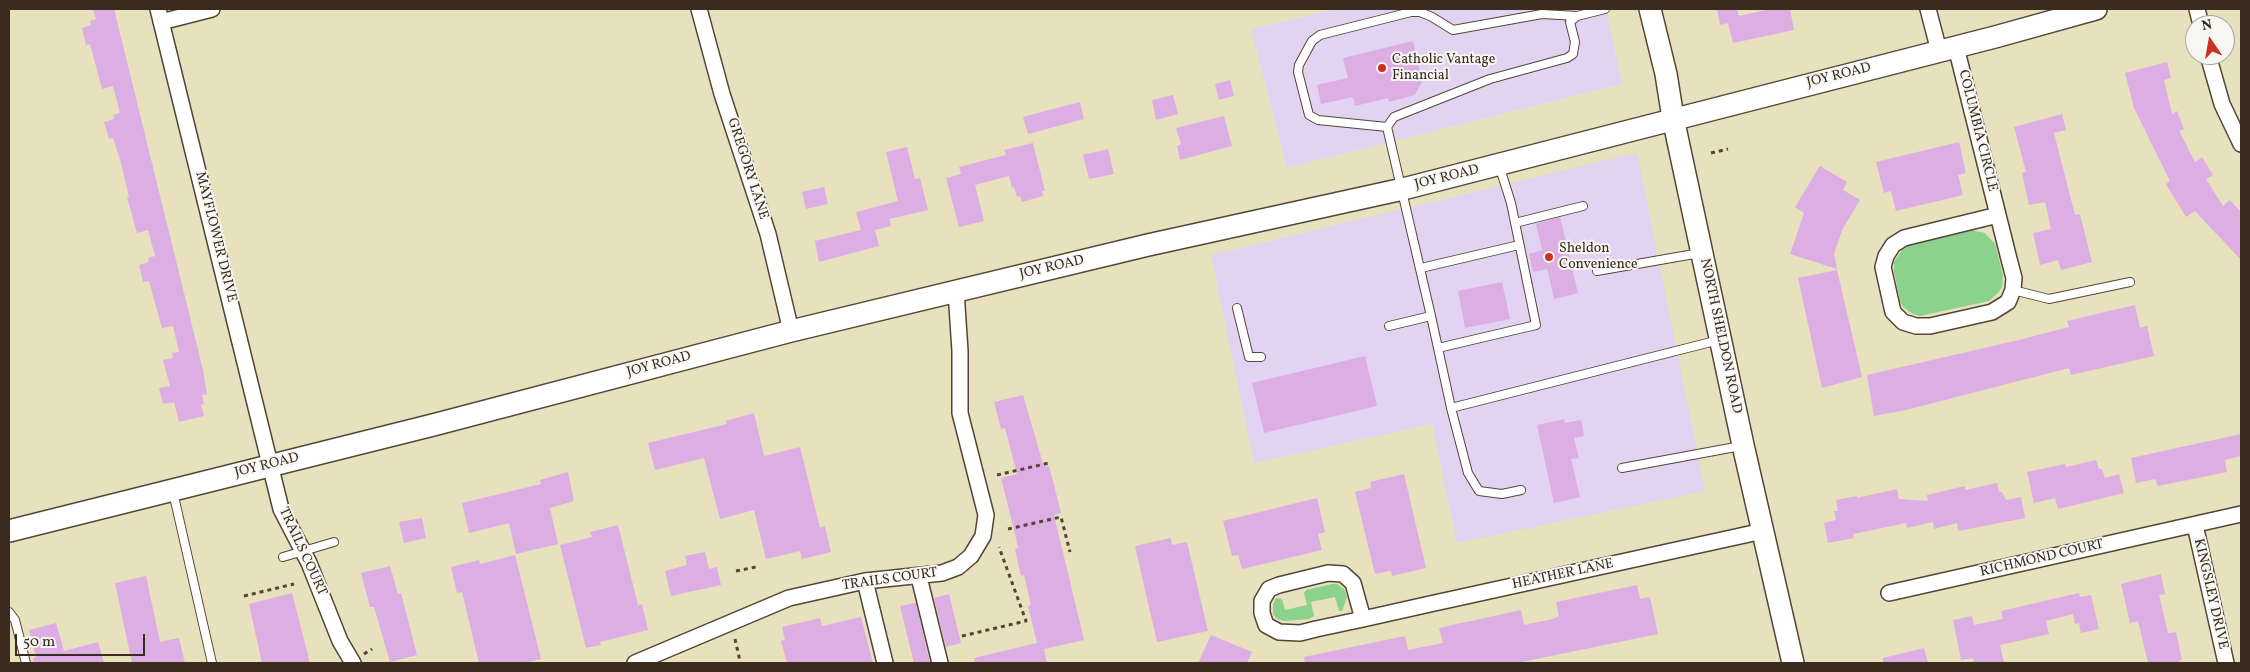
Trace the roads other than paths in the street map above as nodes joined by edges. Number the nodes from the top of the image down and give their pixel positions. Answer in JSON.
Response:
{"nodes":[{"id":1,"x":212,"y":9,"type":"edge"},
{"id":2,"x":699,"y":9,"type":"edge"},
{"id":3,"x":1606,"y":9,"type":"edge"},
{"id":4,"x":1650,"y":9,"type":"edge"},
{"id":5,"x":1928,"y":9,"type":"edge"},
{"id":6,"x":2096,"y":9,"type":"edge"},
{"id":7,"x":160,"y":15,"type":"edge"},
{"id":8,"x":1577,"y":16,"type":"junction"},
{"id":9,"x":1948,"y":49,"type":"junction"},
{"id":10,"x":2211,"y":65,"type":"edge"},
{"id":11,"x":1673,"y":118,"type":"junction"},
{"id":12,"x":1388,"y":127,"type":"junction"},
{"id":13,"x":2241,"y":144,"type":"edge"},
{"id":14,"x":1499,"y":164,"type":"junction"},
{"id":15,"x":1403,"y":189,"type":"junction"},
{"id":16,"x":1583,"y":206,"type":"dead end"},
{"id":17,"x":1998,"y":215,"type":"junction"},
{"id":18,"x":1515,"y":223,"type":"junction"},
{"id":19,"x":1519,"y":246,"type":"junction"},
{"id":20,"x":1702,"y":253,"type":"junction"},
{"id":21,"x":1421,"y":268,"type":"junction"},
{"id":22,"x":1598,"y":271,"type":"dead end"},
{"id":23,"x":2130,"y":282,"type":"dead end"},
{"id":24,"x":956,"y":290,"type":"junction"},
{"id":25,"x":2013,"y":290,"type":"junction"},
{"id":26,"x":1237,"y":308,"type":"dead end"},
{"id":27,"x":1431,"y":316,"type":"junction"},
{"id":28,"x":1389,"y":326,"type":"dead end"},
{"id":29,"x":791,"y":331,"type":"junction"},
{"id":30,"x":1720,"y":339,"type":"junction"},
{"id":31,"x":1438,"y":348,"type":"junction"},
{"id":32,"x":1261,"y":357,"type":"dead end"},
{"id":33,"x":1451,"y":408,"type":"junction"},
{"id":34,"x":1743,"y":445,"type":"junction"},
{"id":35,"x":271,"y":464,"type":"junction"},
{"id":36,"x":1622,"y":468,"type":"dead end"},
{"id":37,"x":172,"y":490,"type":"junction"},
{"id":38,"x":1522,"y":490,"type":"dead end"},
{"id":39,"x":2241,"y":514,"type":"edge"},
{"id":40,"x":2195,"y":525,"type":"junction"},
{"id":41,"x":9,"y":531,"type":"edge"},
{"id":42,"x":1763,"y":531,"type":"junction"},
{"id":43,"x":334,"y":542,"type":"dead end"},
{"id":44,"x":302,"y":552,"type":"junction"},
{"id":45,"x":283,"y":557,"type":"dead end"},
{"id":46,"x":919,"y":577,"type":"junction"},
{"id":47,"x":865,"y":581,"type":"junction"},
{"id":48,"x":1889,"y":593,"type":"dead end"},
{"id":49,"x":9,"y":612,"type":"edge"},
{"id":50,"x":1363,"y":619,"type":"junction"},
{"id":51,"x":26,"y":663,"type":"edge"},
{"id":52,"x":212,"y":663,"type":"edge"},
{"id":53,"x":353,"y":663,"type":"edge"},
{"id":54,"x":635,"y":663,"type":"edge"},
{"id":55,"x":885,"y":663,"type":"edge"},
{"id":56,"x":940,"y":663,"type":"edge"},
{"id":57,"x":1793,"y":663,"type":"edge"},
{"id":58,"x":2226,"y":663,"type":"edge"}],
"edges":[{"from":1,"to":7,"type":"street"},
{"from":2,"to":29,"type":"street","name":"GREGORY LANE"},
{"from":3,"to":8,"type":"lane"},
{"from":4,"to":11,"type":"street","name":"NORTH SHELDON ROAD"},
{"from":5,"to":9,"type":"street","name":"COLUMBIA CIRCLE"},
{"from":6,"to":9,"type":"street","name":"JOY ROAD"},
{"from":7,"to":35,"type":"street","name":"MAYFLOWER DRIVE"},
{"from":8,"to":12,"type":"lane"},
{"from":8,"to":12,"type":"lane"},
{"from":9,"to":11,"type":"street","name":"JOY ROAD"},
{"from":9,"to":17,"type":"street","name":"COLUMBIA CIRCLE"},
{"from":10,"to":13,"type":"street"},
{"from":11,"to":14,"type":"street","name":"JOY ROAD"},
{"from":11,"to":20,"type":"street","name":"NORTH SHELDON ROAD"},
{"from":12,"to":15,"type":"lane"},
{"from":14,"to":15,"type":"street","name":"JOY ROAD"},
{"from":14,"to":18,"type":"lane"},
{"from":15,"to":21,"type":"lane"},
{"from":15,"to":24,"type":"street","name":"JOY ROAD"},
{"from":16,"to":18,"type":"lane"},
{"from":17,"to":25,"type":"street","name":"COLUMBIA CIRCLE"},
{"from":17,"to":25,"type":"street"},
{"from":18,"to":19,"type":"lane"},
{"from":19,"to":21,"type":"lane"},
{"from":19,"to":31,"type":"lane"},
{"from":20,"to":22,"type":"lane"},
{"from":20,"to":30,"type":"street","name":"NORTH SHELDON ROAD"},
{"from":21,"to":27,"type":"lane"},
{"from":23,"to":25,"type":"lane"},
{"from":24,"to":29,"type":"street","name":"JOY ROAD"},
{"from":24,"to":46,"type":"street","name":"TRAILS COURT"},
{"from":26,"to":32,"type":"lane"},
{"from":27,"to":28,"type":"lane"},
{"from":27,"to":31,"type":"lane"},
{"from":29,"to":35,"type":"street","name":"JOY ROAD"},
{"from":30,"to":33,"type":"lane"},
{"from":30,"to":34,"type":"street","name":"NORTH SHELDON ROAD"},
{"from":31,"to":33,"type":"lane"},
{"from":33,"to":38,"type":"lane"},
{"from":34,"to":36,"type":"lane"},
{"from":34,"to":42,"type":"street","name":"NORTH SHELDON ROAD"},
{"from":35,"to":37,"type":"street","name":"JOY ROAD"},
{"from":35,"to":44,"type":"street","name":"TRAILS COURT"},
{"from":37,"to":41,"type":"street","name":"JOY ROAD"},
{"from":37,"to":52,"type":"lane"},
{"from":39,"to":40,"type":"street","name":"RICHMOND COURT"},
{"from":40,"to":48,"type":"street","name":"RICHMOND COURT"},
{"from":40,"to":58,"type":"street","name":"KINGSLEY DRIVE"},
{"from":42,"to":50,"type":"street","name":"HEATHER LANE"},
{"from":42,"to":57,"type":"street","name":"NORTH SHELDON ROAD"},
{"from":43,"to":44,"type":"lane"},
{"from":44,"to":45,"type":"lane"},
{"from":44,"to":53,"type":"street","name":"TRAILS COURT"},
{"from":46,"to":47,"type":"street","name":"TRAILS COURT"},
{"from":46,"to":56,"type":"street"},
{"from":47,"to":54,"type":"street","name":"TRAILS COURT"},
{"from":47,"to":55,"type":"street"},
{"from":49,"to":51,"type":"lane"},
{"from":50,"to":50,"type":"street","name":"HEATHER LANE"}]}
